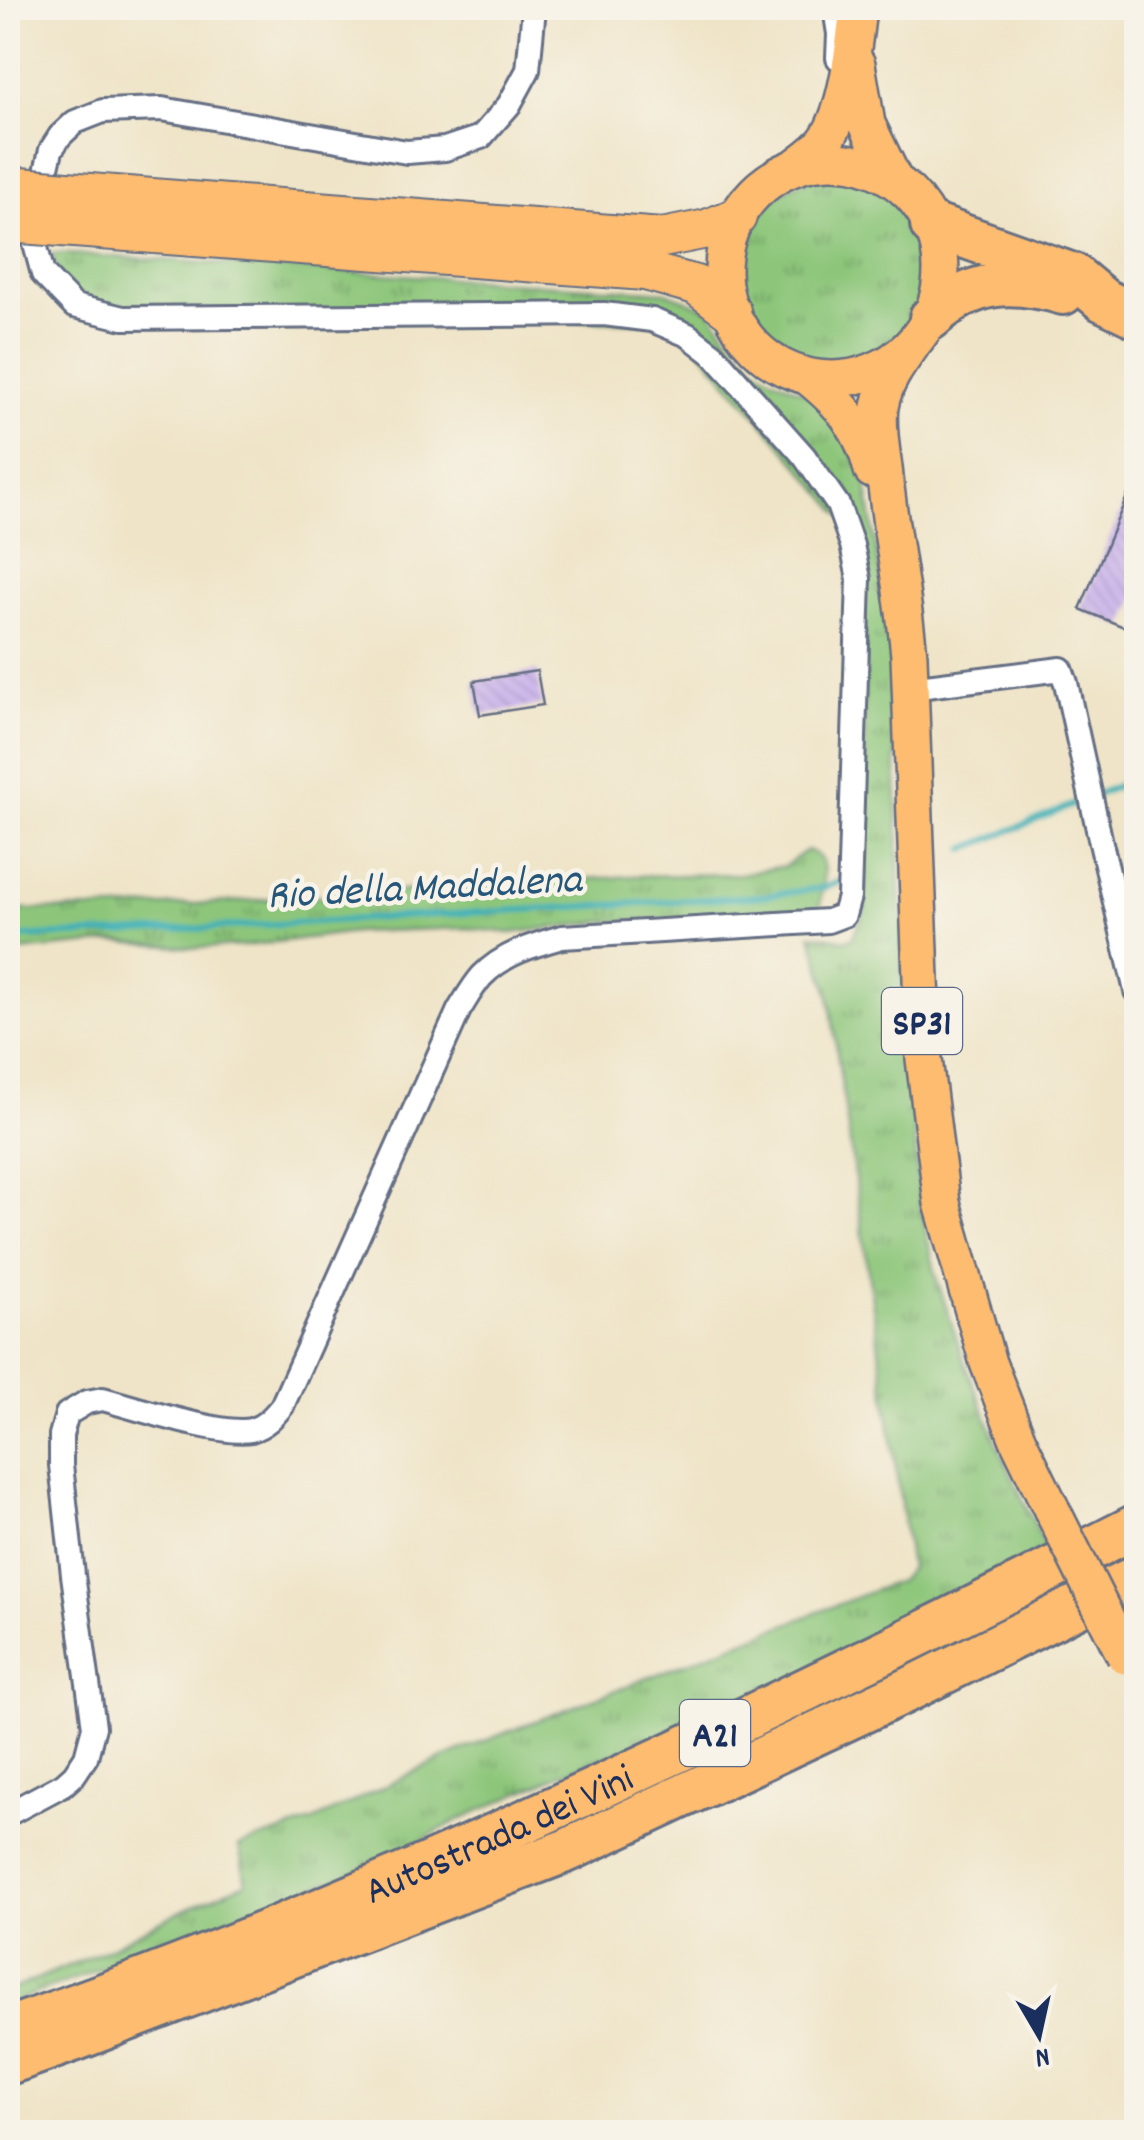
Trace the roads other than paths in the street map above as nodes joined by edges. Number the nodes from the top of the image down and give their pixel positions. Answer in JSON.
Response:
{"nodes":[{"id":1,"x":534,"y":8,"type":"edge"},
{"id":2,"x":834,"y":8,"type":"edge"},
{"id":3,"x":858,"y":8,"type":"edge"},
{"id":4,"x":854,"y":48,"type":"junction"},
{"id":5,"x":834,"y":124,"type":"junction"},
{"id":6,"x":796,"y":168,"type":"junction"},
{"id":7,"x":894,"y":180,"type":"junction"},
{"id":8,"x":8,"y":186,"type":"edge"},
{"id":9,"x":101,"y":212,"type":"junction"},
{"id":10,"x":737,"y":216,"type":"junction"},
{"id":11,"x":8,"y":223,"type":"edge"},
{"id":12,"x":932,"y":225,"type":"junction"},
{"id":13,"x":1120,"y":308,"type":"edge"},
{"id":14,"x":731,"y":311,"type":"junction"},
{"id":15,"x":921,"y":331,"type":"junction"},
{"id":16,"x":807,"y":376,"type":"junction"},
{"id":17,"x":888,"y":513,"type":"junction"},
{"id":18,"x":910,"y":688,"type":"junction"},
{"id":19,"x":1136,"y":991,"type":"edge"},
{"id":20,"x":1136,"y":1526,"type":"edge"},
{"id":21,"x":1136,"y":1577,"type":"edge"},
{"id":22,"x":1131,"y":1668,"type":"edge"},
{"id":23,"x":8,"y":1814,"type":"edge"},
{"id":24,"x":295,"y":1939,"type":"junction"},
{"id":25,"x":8,"y":2029,"type":"edge"},
{"id":26,"x":8,"y":2062,"type":"edge"}],
"edges":[{"from":1,"to":23,"type":"street"},
{"from":2,"to":5,"type":"street"},
{"from":3,"to":4,"type":"main road","number":"SP31"},
{"from":4,"to":5,"type":"main road","number":"SP31"},
{"from":4,"to":7,"type":"main road","number":"SP31"},
{"from":5,"to":6,"type":"main road","number":"SP31"},
{"from":6,"to":7,"type":"main road","number":"SP31"},
{"from":6,"to":10,"type":"main road","number":"SP31"},
{"from":7,"to":12,"type":"main road","number":"SP31"},
{"from":8,"to":9,"type":"highway","bridge":true},
{"from":9,"to":10,"type":"highway"},
{"from":9,"to":11,"type":"highway","bridge":true},
{"from":9,"to":14,"type":"highway"},
{"from":10,"to":14,"type":"main road","number":"SP31"},
{"from":12,"to":13,"type":"highway"},
{"from":12,"to":15,"type":"main road","number":"SP31"},
{"from":13,"to":15,"type":"highway"},
{"from":14,"to":16,"type":"main road","number":"SP31"},
{"from":15,"to":16,"type":"main road","number":"SP31"},
{"from":15,"to":17,"type":"main road","number":"SP31"},
{"from":16,"to":17,"type":"main road","number":"SP31"},
{"from":17,"to":18,"type":"main road","number":"SP31"},
{"from":18,"to":19,"type":"street"},
{"from":18,"to":22,"type":"main road","number":"SP31","bridge":true},
{"from":20,"to":24,"type":"highway","name":"Autostrada dei Vini","number":"A21"},
{"from":21,"to":24,"type":"highway","name":"Autostrada dei Vini","number":"A21"},
{"from":24,"to":25,"type":"highway","name":"Autostrada dei Vini","number":"A21"},
{"from":24,"to":26,"type":"highway","name":"Autostrada dei Vini","number":"A21"}]}
